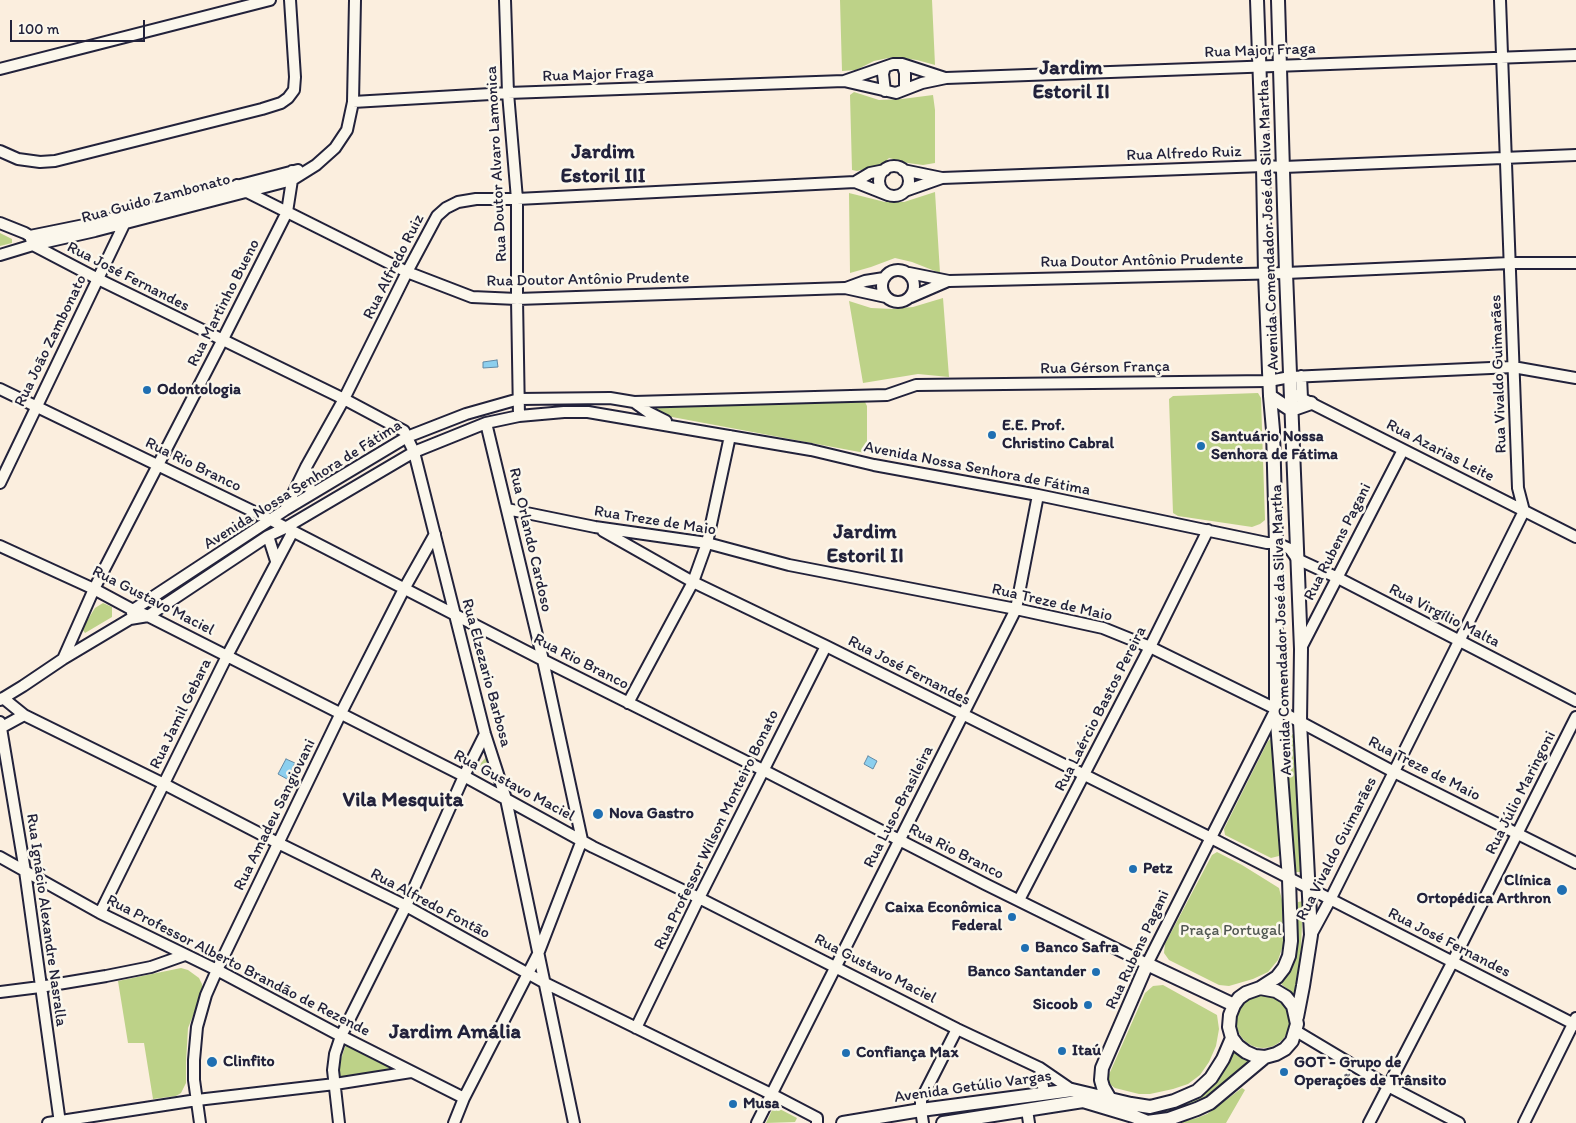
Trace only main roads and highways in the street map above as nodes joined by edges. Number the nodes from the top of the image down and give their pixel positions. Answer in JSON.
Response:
{"nodes":[{"id":1,"x":1257,"y":0,"type":"edge"},
{"id":2,"x":1278,"y":0,"type":"edge"},
{"id":3,"x":1270,"y":396,"type":"junction"},
{"id":4,"x":1301,"y":398,"type":"junction"},
{"id":5,"x":1291,"y":410,"type":"junction"},
{"id":6,"x":1293,"y":428,"type":"junction"},
{"id":7,"x":1273,"y":430,"type":"junction"},
{"id":8,"x":1297,"y":559,"type":"junction"},
{"id":9,"x":1276,"y":560,"type":"junction"},
{"id":10,"x":1260,"y":988,"type":"junction"},
{"id":11,"x":1234,"y":1005,"type":"junction"},
{"id":12,"x":1297,"y":1017,"type":"junction"},
{"id":13,"x":1232,"y":1038,"type":"junction"},
{"id":14,"x":1266,"y":1057,"type":"junction"},
{"id":15,"x":1072,"y":1090,"type":"junction"},
{"id":16,"x":1110,"y":1099,"type":"junction"},
{"id":17,"x":1083,"y":1101,"type":"junction"},
{"id":18,"x":922,"y":1117,"type":"edge"},
{"id":19,"x":1028,"y":1117,"type":"edge"},
{"id":20,"x":1149,"y":1122,"type":"edge"},
{"id":21,"x":843,"y":1123,"type":"edge"},
{"id":22,"x":943,"y":1123,"type":"edge"}],
"edges":[{"from":1,"to":3,"type":"main road","name":"Avenida Comendador José da Silva Martha"},
{"from":2,"to":4,"type":"main road","name":"Avenida Comendador José da Silva Martha"},
{"from":3,"to":5,"type":"main road"},
{"from":3,"to":7,"type":"main road","name":"Avenida Comendador José da Silva Martha"},
{"from":4,"to":5,"type":"main road"},
{"from":4,"to":5,"type":"main road","name":"Avenida Comendador José da Silva Martha"},
{"from":5,"to":6,"type":"main road","name":"Avenida Comendador José da Silva Martha"},
{"from":6,"to":7,"type":"main road"},
{"from":6,"to":8,"type":"main road","name":"Avenida Comendador José da Silva Martha"},
{"from":7,"to":9,"type":"main road","name":"Avenida Comendador José da Silva Martha"},
{"from":8,"to":9,"type":"main road"},
{"from":8,"to":12,"type":"main road","name":"Avenida Comendador José da Silva Martha"},
{"from":9,"to":10,"type":"main road","name":"Avenida Comendador José da Silva Martha"},
{"from":10,"to":11,"type":"main road"},
{"from":10,"to":12,"type":"main road"},
{"from":11,"to":13,"type":"main road"},
{"from":11,"to":16,"type":"main road","name":"Rua Rubens Pagani"},
{"from":12,"to":14,"type":"main road"},
{"from":13,"to":14,"type":"main road"},
{"from":13,"to":16,"type":"main road"},
{"from":14,"to":20,"type":"main road"},
{"from":15,"to":16,"type":"main road"},
{"from":15,"to":17,"type":"main road","name":"Avenida Getúlio Vargas"},
{"from":15,"to":18,"type":"main road","name":"Avenida Getúlio Vargas"},
{"from":17,"to":19,"type":"main road","name":"Avenida Getúlio Vargas"},
{"from":17,"to":20,"type":"main road"},
{"from":18,"to":21,"type":"main road","name":"Avenida Getúlio Vargas"},
{"from":19,"to":22,"type":"main road","name":"Avenida Getúlio Vargas"}]}
